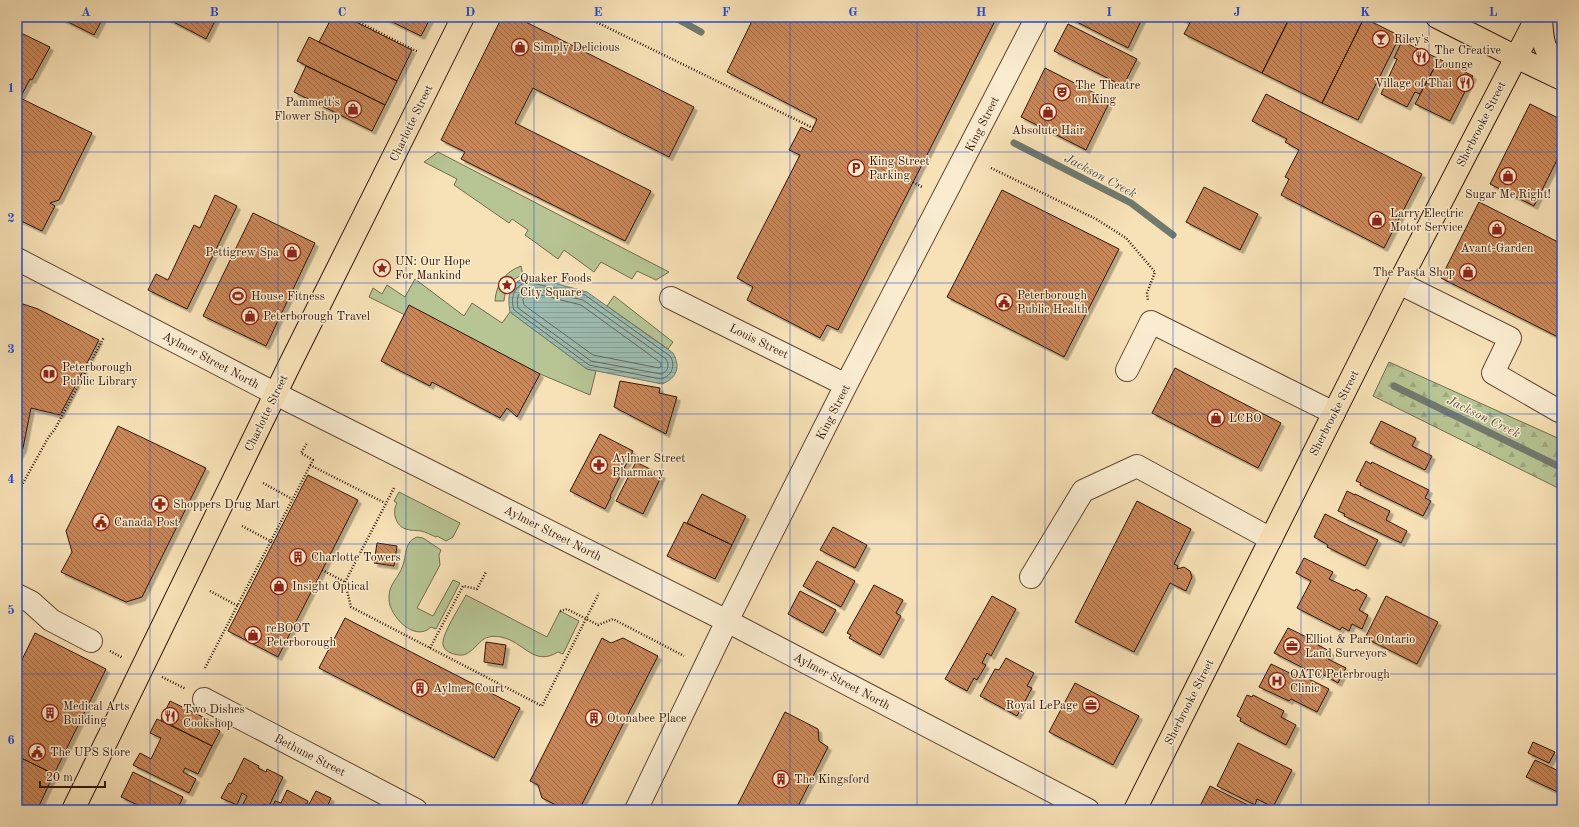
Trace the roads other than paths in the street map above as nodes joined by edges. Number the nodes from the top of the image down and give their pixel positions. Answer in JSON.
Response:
{"nodes":[{"id":1,"x":463,"y":17,"type":"edge"},
{"id":2,"x":1037,"y":17,"type":"edge"},
{"id":3,"x":1437,"y":17,"type":"edge"},
{"id":4,"x":1537,"y":17,"type":"edge"},
{"id":5,"x":1541,"y":17,"type":"edge"},
{"id":6,"x":1516,"y":57,"type":"junction"},
{"id":7,"x":1562,"y":69,"type":"edge"},
{"id":8,"x":1562,"y":79,"type":"edge"},
{"id":9,"x":17,"y":259,"type":"edge"},
{"id":10,"x":1399,"y":283,"type":"junction"},
{"id":11,"x":671,"y":298,"type":"dead end"},
{"id":12,"x":1127,"y":370,"type":"dead end"},
{"id":13,"x":846,"y":385,"type":"junction"},
{"id":14,"x":276,"y":394,"type":"junction"},
{"id":15,"x":1562,"y":411,"type":"edge"},
{"id":16,"x":1334,"y":413,"type":"junction"},
{"id":17,"x":1271,"y":539,"type":"junction"},
{"id":18,"x":1031,"y":577,"type":"dead end"},
{"id":19,"x":24,"y":599,"type":"edge"},
{"id":20,"x":728,"y":621,"type":"junction"},
{"id":21,"x":90,"y":641,"type":"dead end"},
{"id":22,"x":204,"y":699,"type":"dead end"},
{"id":23,"x":72,"y":810,"type":"edge"},
{"id":24,"x":416,"y":810,"type":"edge"},
{"id":25,"x":636,"y":810,"type":"edge"},
{"id":26,"x":1088,"y":810,"type":"edge"},
{"id":27,"x":1135,"y":810,"type":"edge"}],
"edges":[{"from":1,"to":14,"type":"main road","name":"Charlotte Street"},
{"from":2,"to":13,"type":"street","name":"King Street"},
{"from":3,"to":6,"type":"main road"},
{"from":4,"to":6,"type":"main road","name":"Sherbrooke Street"},
{"from":5,"to":7,"type":"main road"},
{"from":6,"to":8,"type":"main road"},
{"from":6,"to":10,"type":"main road","name":"Sherbrooke Street"},
{"from":9,"to":14,"type":"street","name":"Aylmer Street North"},
{"from":10,"to":15,"type":"street"},
{"from":10,"to":16,"type":"main road","name":"Sherbrooke Street"},
{"from":11,"to":13,"type":"street","name":"Louis Street"},
{"from":12,"to":16,"type":"street"},
{"from":13,"to":20,"type":"street","name":"King Street"},
{"from":14,"to":20,"type":"street","name":"Aylmer Street North"},
{"from":14,"to":23,"type":"main road","name":"Charlotte Street"},
{"from":16,"to":17,"type":"main road","name":"Sherbrooke Street"},
{"from":17,"to":18,"type":"street"},
{"from":17,"to":27,"type":"main road","name":"Sherbrooke Street"},
{"from":19,"to":21,"type":"street"},
{"from":20,"to":25,"type":"street","name":"King Street"},
{"from":20,"to":26,"type":"street","name":"Aylmer Street North"},
{"from":22,"to":24,"type":"street","name":"Bethune Street"}]}
